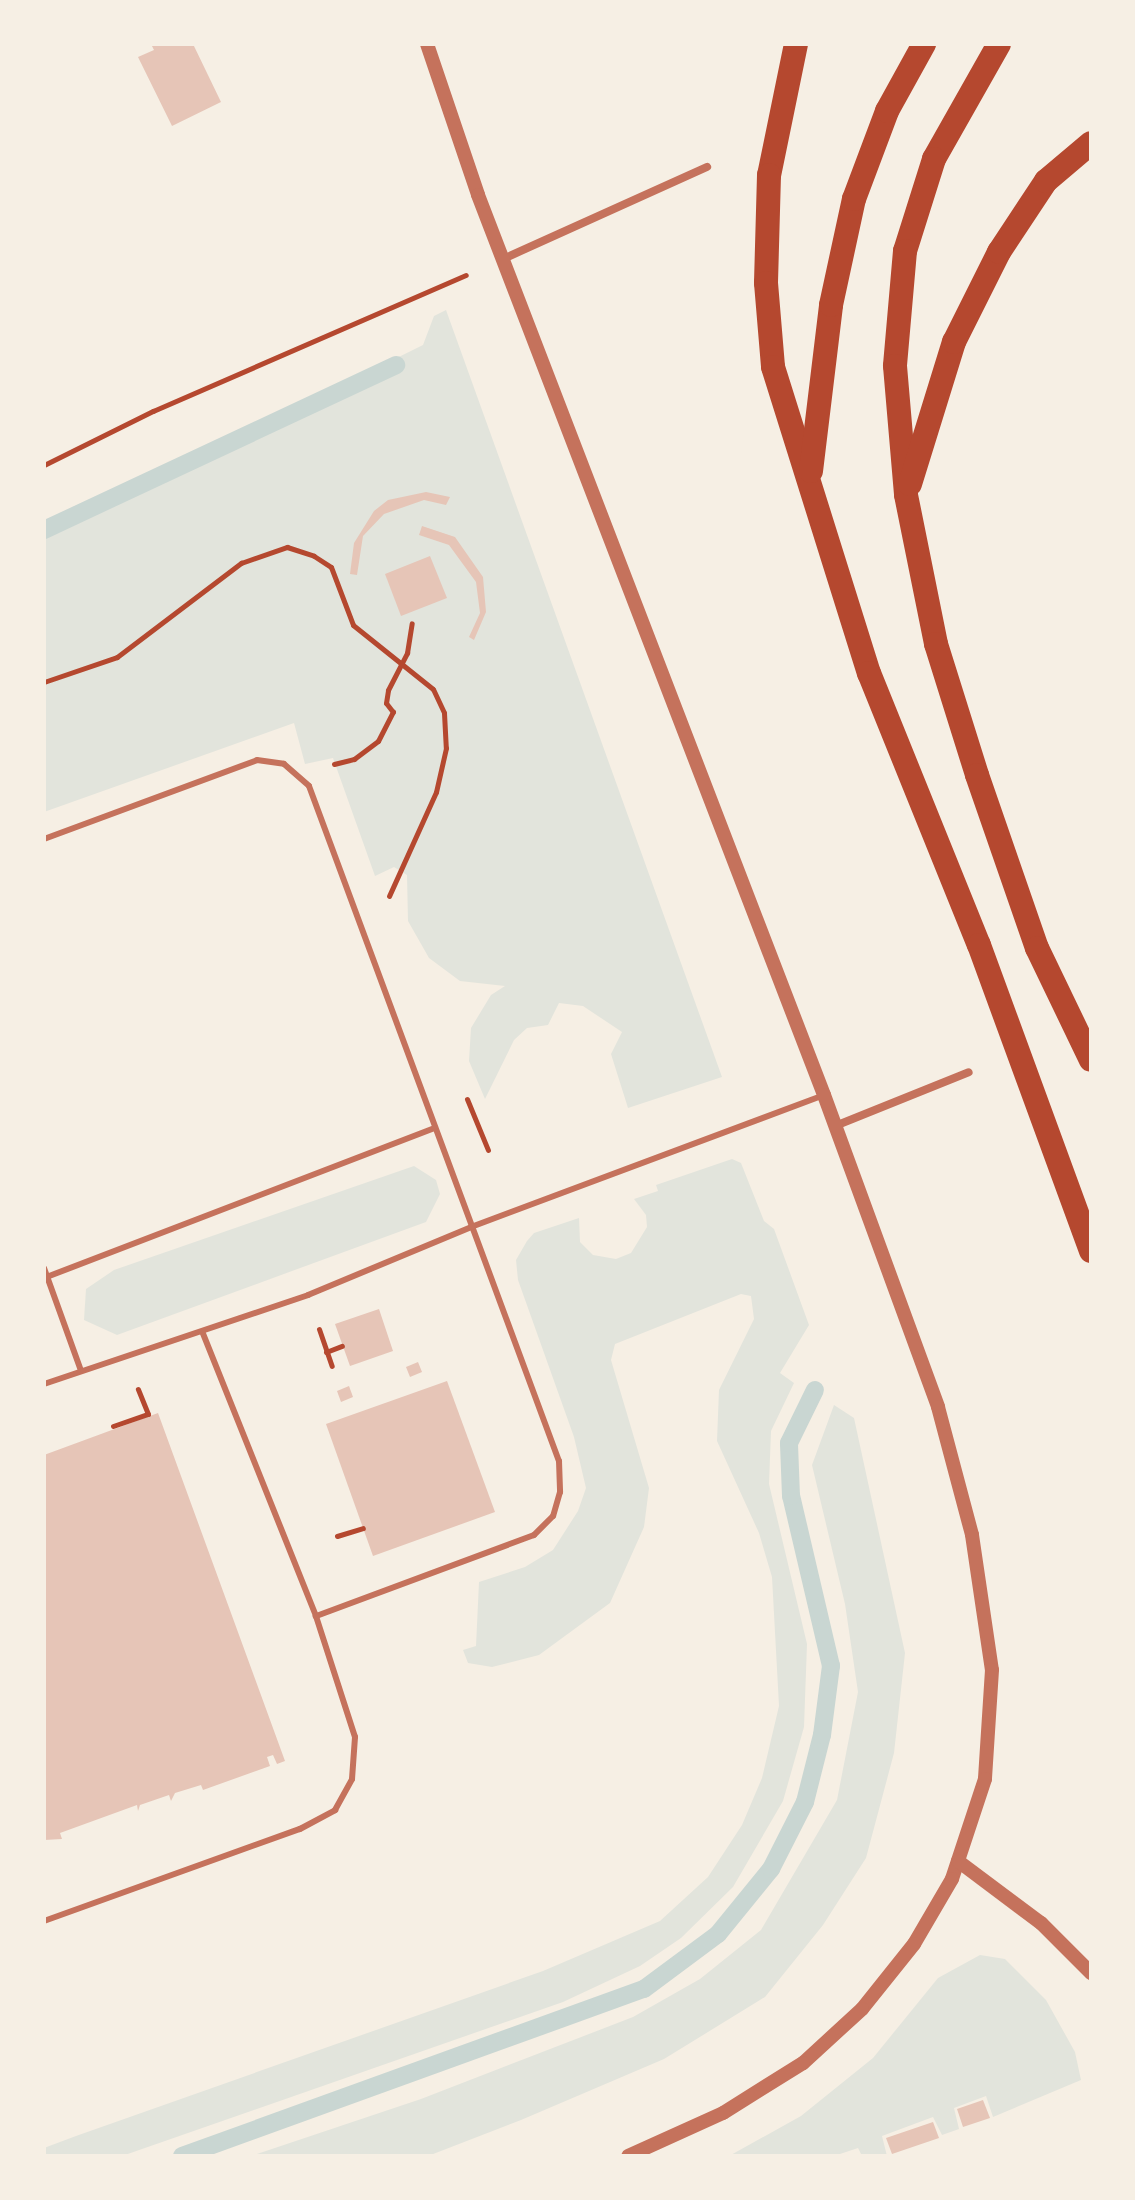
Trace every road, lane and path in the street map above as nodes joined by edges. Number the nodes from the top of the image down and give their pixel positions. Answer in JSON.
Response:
{"nodes":[{"id":1,"x":796,"y":44,"type":"edge"},
{"id":2,"x":924,"y":44,"type":"edge"},
{"id":3,"x":999,"y":44,"type":"edge"},
{"id":4,"x":430,"y":45,"type":"edge"},
{"id":5,"x":1091,"y":143,"type":"edge"},
{"id":6,"x":707,"y":167,"type":"dead end"},
{"id":7,"x":503,"y":259,"type":"junction"},
{"id":8,"x":44,"y":465,"type":"edge"},
{"id":9,"x":811,"y":477,"type":"junction"},
{"id":10,"x":906,"y":495,"type":"junction"},
{"id":11,"x":412,"y":623,"type":"dead end"},
{"id":12,"x":325,"y":767,"type":"dead end"},
{"id":13,"x":44,"y":839,"type":"edge"},
{"id":14,"x":1091,"y":1060,"type":"edge"},
{"id":15,"x":969,"y":1072,"type":"dead end"},
{"id":16,"x":824,"y":1095,"type":"junction"},
{"id":17,"x":834,"y":1126,"type":"junction"},
{"id":18,"x":433,"y":1129,"type":"junction"},
{"id":19,"x":471,"y":1227,"type":"junction"},
{"id":20,"x":1086,"y":1230,"type":"edge"},
{"id":21,"x":1091,"y":1251,"type":"edge"},
{"id":22,"x":44,"y":1268,"type":"edge"},
{"id":23,"x":46,"y":1278,"type":"edge"},
{"id":24,"x":203,"y":1333,"type":"junction"},
{"id":25,"x":342,"y":1346,"type":"dead end"},
{"id":26,"x":326,"y":1352,"type":"dead end"},
{"id":27,"x":81,"y":1371,"type":"junction"},
{"id":28,"x":44,"y":1384,"type":"edge"},
{"id":29,"x":148,"y":1414,"type":"dead end"},
{"id":30,"x":113,"y":1426,"type":"dead end"},
{"id":31,"x":363,"y":1528,"type":"dead end"},
{"id":32,"x":337,"y":1536,"type":"dead end"},
{"id":33,"x":316,"y":1616,"type":"junction"},
{"id":34,"x":958,"y":1861,"type":"junction"},
{"id":35,"x":44,"y":1921,"type":"edge"},
{"id":36,"x":1091,"y":1973,"type":"edge"},
{"id":37,"x":628,"y":2156,"type":"edge"}],
"edges":[{"from":1,"to":9,"type":"highway"},
{"from":2,"to":9,"type":"highway"},
{"from":3,"to":10,"type":"highway"},
{"from":4,"to":7,"type":"street"},
{"from":5,"to":10,"type":"highway"},
{"from":6,"to":7,"type":"street"},
{"from":7,"to":8,"type":"path"},
{"from":7,"to":16,"type":"street"},
{"from":9,"to":20,"type":"highway"},
{"from":10,"to":14,"type":"highway"},
{"from":11,"to":12,"type":"path"},
{"from":13,"to":18,"type":"lane"},
{"from":15,"to":17,"type":"street"},
{"from":16,"to":17,"type":"street"},
{"from":16,"to":19,"type":"lane"},
{"from":17,"to":34,"type":"street"},
{"from":18,"to":19,"type":"lane"},
{"from":18,"to":23,"type":"lane"},
{"from":19,"to":24,"type":"lane"},
{"from":19,"to":33,"type":"lane"},
{"from":20,"to":21,"type":"highway"},
{"from":22,"to":23,"type":"lane"},
{"from":23,"to":27,"type":"lane"},
{"from":24,"to":27,"type":"lane"},
{"from":24,"to":33,"type":"lane"},
{"from":25,"to":26,"type":"path"},
{"from":27,"to":28,"type":"lane"},
{"from":29,"to":30,"type":"path"},
{"from":31,"to":32,"type":"path"},
{"from":33,"to":35,"type":"lane"},
{"from":34,"to":36,"type":"street"},
{"from":34,"to":37,"type":"street"}]}
